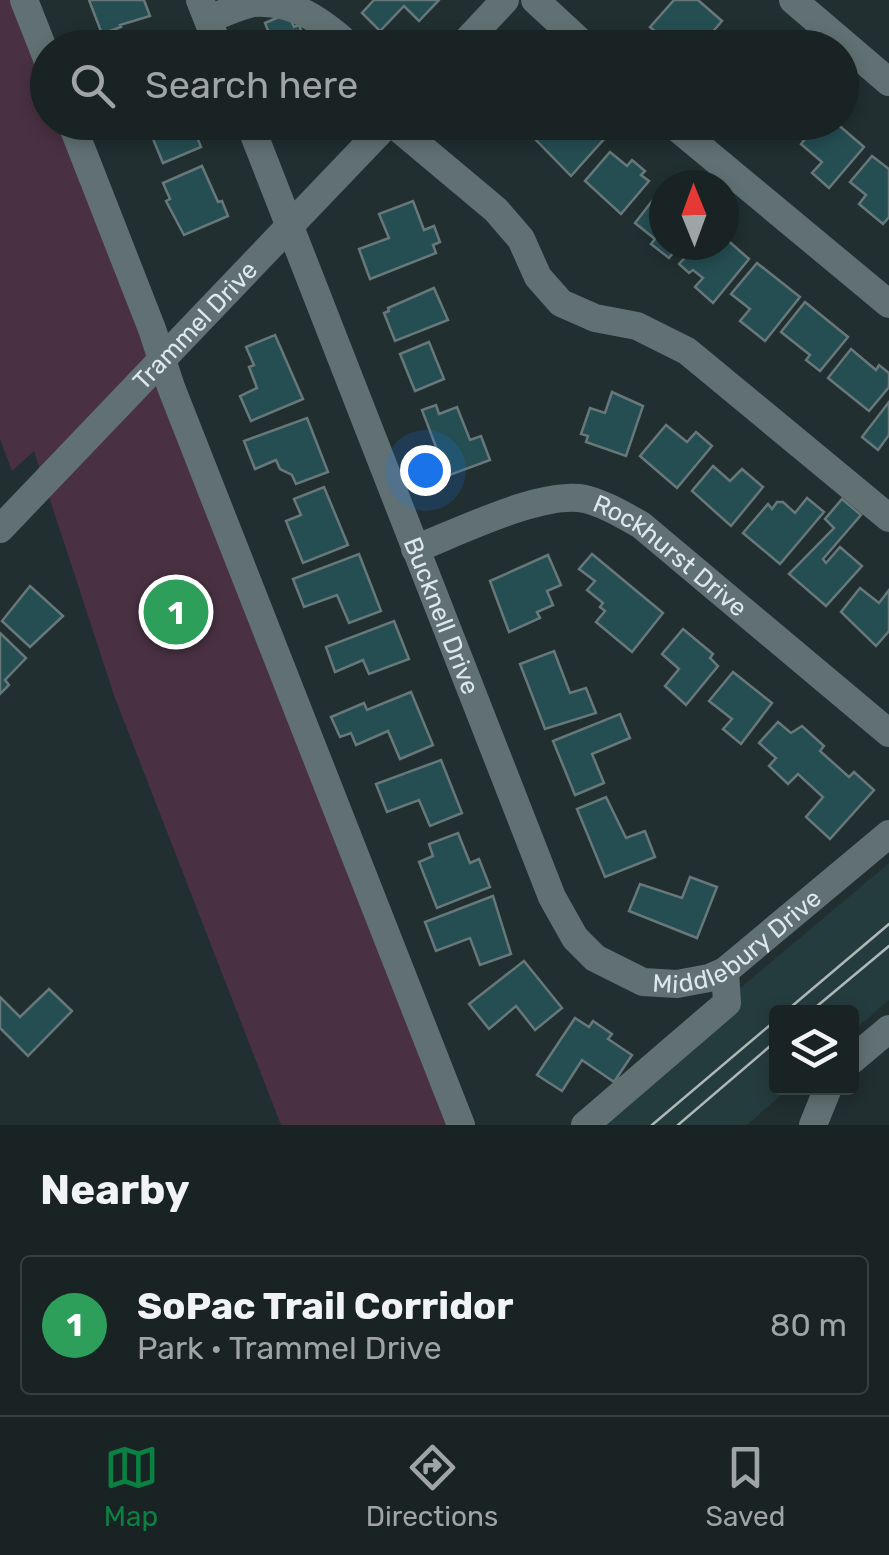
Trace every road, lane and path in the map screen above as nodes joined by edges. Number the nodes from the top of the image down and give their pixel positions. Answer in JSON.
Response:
{"nodes":[{"id":1,"x":24,"y":0,"type":"edge"},
{"id":2,"x":505,"y":0,"type":"edge"},
{"id":3,"x":535,"y":0,"type":"edge"},
{"id":4,"x":793,"y":0,"type":"edge"},
{"id":5,"x":204,"y":10,"type":"edge"},
{"id":6,"x":36,"y":30,"type":"edge"},
{"id":7,"x":332,"y":30,"type":"edge"},
{"id":8,"x":477,"y":30,"type":"edge"},
{"id":9,"x":568,"y":30,"type":"edge"},
{"id":10,"x":828,"y":30,"type":"edge"},
{"id":11,"x":859,"y":56,"type":"edge"},
{"id":12,"x":889,"y":82,"type":"edge"},
{"id":13,"x":79,"y":140,"type":"edge"},
{"id":14,"x":256,"y":140,"type":"edge"},
{"id":15,"x":373,"y":140,"type":"edge"},
{"id":16,"x":412,"y":140,"type":"edge"},
{"id":17,"x":692,"y":140,"type":"edge"},
{"id":18,"x":290,"y":226,"type":"junction"},
{"id":19,"x":889,"y":304,"type":"edge"},
{"id":20,"x":160,"y":359,"type":"junction"},
{"id":21,"x":889,"y":518,"type":"edge"},
{"id":22,"x":0,"y":529,"type":"edge"},
{"id":23,"x":414,"y":549,"type":"junction"},
{"id":24,"x":889,"y":733,"type":"edge"},
{"id":25,"x":889,"y":834,"type":"edge"},
{"id":26,"x":575,"y":938,"type":"joint"},
{"id":27,"x":726,"y":971,"type":"junction"},
{"id":28,"x":889,"y":1028,"type":"edge"},
{"id":29,"x":859,"y":1054,"type":"edge"},
{"id":30,"x":825,"y":1095,"type":"edge"},
{"id":31,"x":461,"y":1125,"type":"edge"},
{"id":32,"x":585,"y":1125,"type":"edge"},
{"id":33,"x":813,"y":1125,"type":"edge"}],
"edges":[{"from":1,"to":6,"type":"street"},
{"from":2,"to":8,"type":"street"},
{"from":3,"to":9,"type":"street"},
{"from":4,"to":10,"type":"street"},
{"from":5,"to":7,"type":"street"},
{"from":11,"to":12,"type":"street"},
{"from":13,"to":20,"type":"street"},
{"from":14,"to":18,"type":"street","name":"Bucknell Drive"},
{"from":15,"to":18,"type":"street","name":"Trammel Drive"},
{"from":16,"to":21,"type":"street"},
{"from":17,"to":19,"type":"street"},
{"from":18,"to":20,"type":"street","name":"Trammel Drive"},
{"from":18,"to":23,"type":"street","name":"Bucknell Drive"},
{"from":20,"to":22,"type":"street","name":"Trammel Drive"},
{"from":20,"to":31,"type":"street"},
{"from":23,"to":24,"type":"street","name":"Rockhurst Drive"},
{"from":23,"to":26,"type":"street","name":"Bucknell Drive"},
{"from":25,"to":27,"type":"street","name":"Middlebury Drive"},
{"from":26,"to":27,"type":"street","name":"Middlebury Drive"},
{"from":27,"to":32,"type":"street"},
{"from":28,"to":29,"type":"street"},
{"from":30,"to":33,"type":"street"}]}
